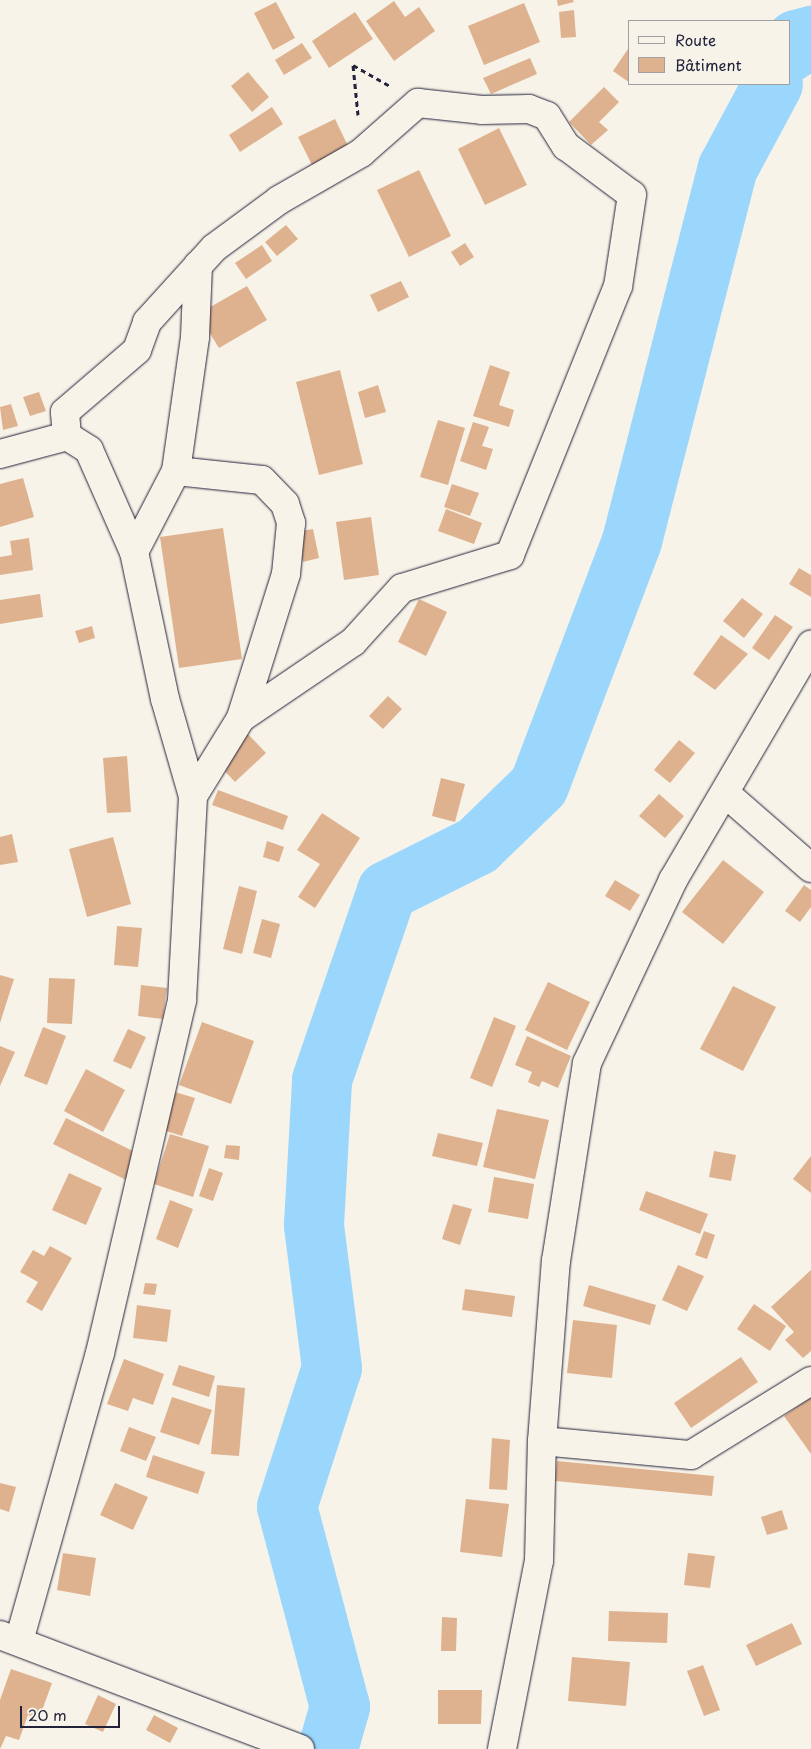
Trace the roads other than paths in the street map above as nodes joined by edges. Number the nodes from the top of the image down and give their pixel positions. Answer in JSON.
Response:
{"nodes":[{"id":1,"x":198,"y":264,"type":"junction"},
{"id":2,"x":67,"y":436,"type":"junction"},
{"id":3,"x":0,"y":454,"type":"edge"},
{"id":4,"x":176,"y":472,"type":"junction"},
{"id":5,"x":134,"y":552,"type":"junction"},
{"id":6,"x":811,"y":645,"type":"edge"},
{"id":7,"x":241,"y":718,"type":"junction"},
{"id":8,"x":725,"y":792,"type":"junction"},
{"id":9,"x":193,"y":796,"type":"junction"},
{"id":10,"x":811,"y":868,"type":"edge"},
{"id":11,"x":811,"y":1381,"type":"edge"},
{"id":12,"x":542,"y":1441,"type":"junction"},
{"id":13,"x":10,"y":1638,"type":"edge"},
{"id":14,"x":300,"y":1749,"type":"edge"},
{"id":15,"x":502,"y":1749,"type":"edge"}],
"edges":[{"from":1,"to":2,"type":"street"},
{"from":1,"to":4,"type":"street"},
{"from":1,"to":7,"type":"street"},
{"from":2,"to":3,"type":"street"},
{"from":2,"to":5,"type":"street"},
{"from":4,"to":5,"type":"street"},
{"from":4,"to":7,"type":"street"},
{"from":5,"to":9,"type":"street"},
{"from":6,"to":8,"type":"street"},
{"from":7,"to":9,"type":"street"},
{"from":8,"to":10,"type":"street"},
{"from":8,"to":12,"type":"street"},
{"from":9,"to":13,"type":"street"},
{"from":11,"to":12,"type":"street"},
{"from":12,"to":15,"type":"street"},
{"from":13,"to":14,"type":"street"}]}
